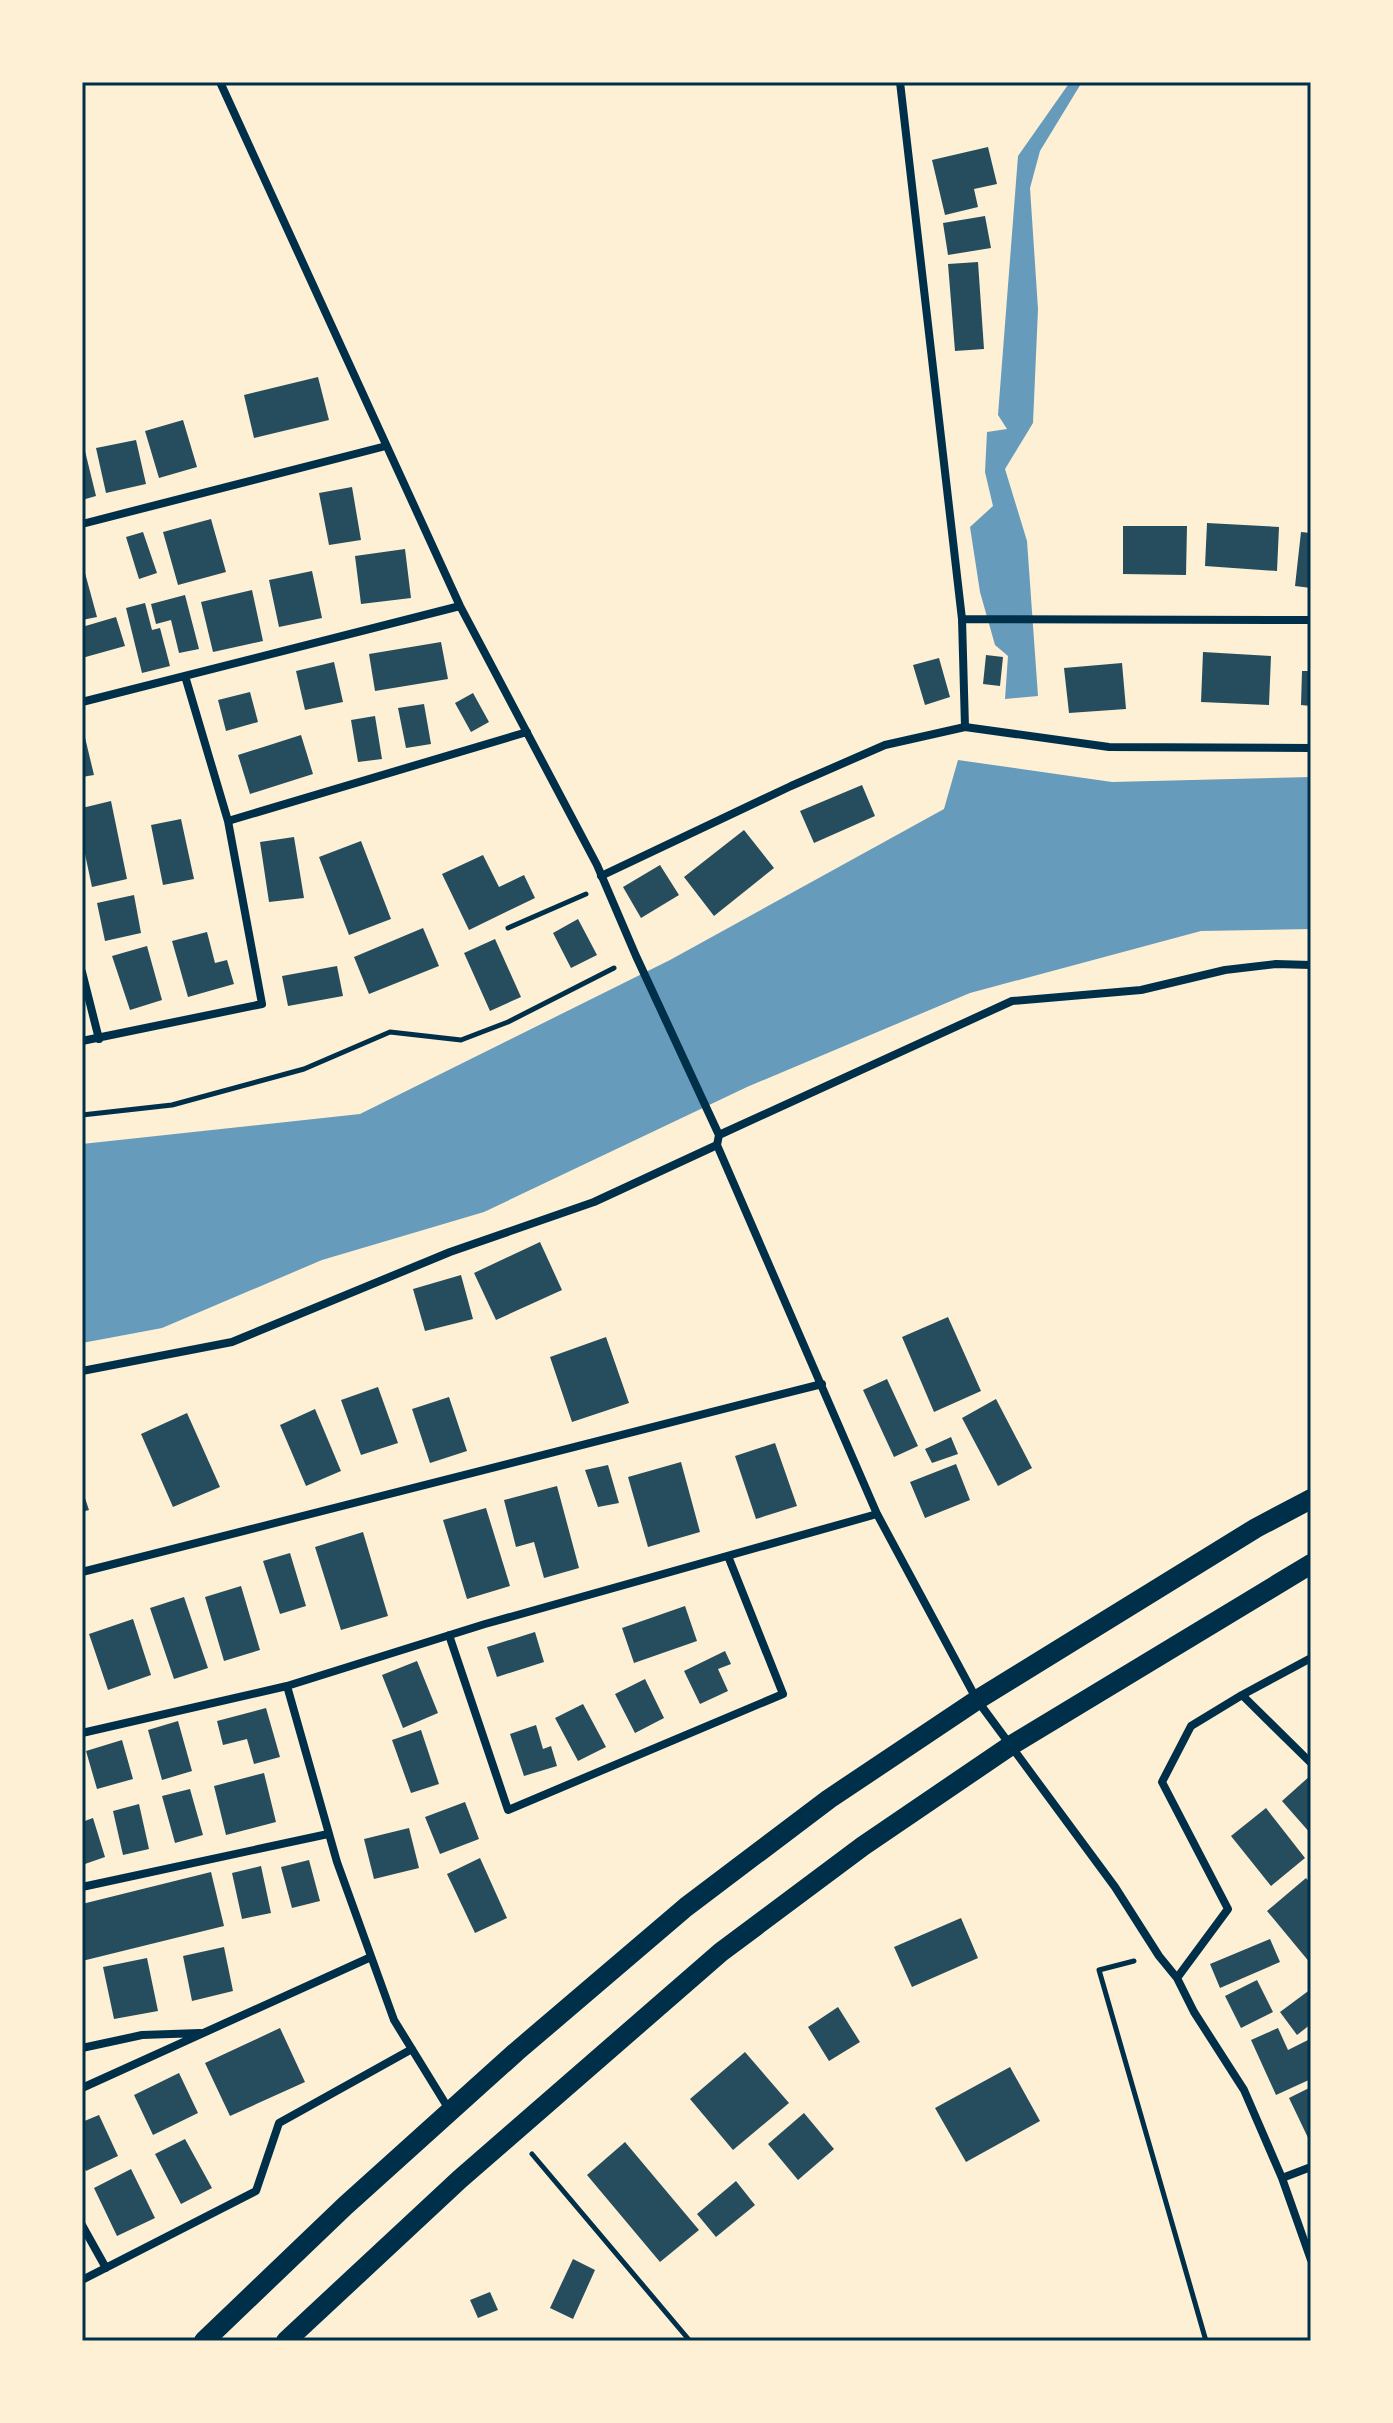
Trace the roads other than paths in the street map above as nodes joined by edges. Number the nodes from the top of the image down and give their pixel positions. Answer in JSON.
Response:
{"nodes":[{"id":1,"x":220,"y":82,"type":"edge"},
{"id":2,"x":900,"y":82,"type":"edge"},
{"id":3,"x":386,"y":446,"type":"junction"},
{"id":4,"x":82,"y":524,"type":"edge"},
{"id":5,"x":460,"y":606,"type":"junction"},
{"id":6,"x":962,"y":619,"type":"junction"},
{"id":7,"x":1311,"y":620,"type":"edge"},
{"id":8,"x":185,"y":676,"type":"junction"},
{"id":9,"x":82,"y":702,"type":"edge"},
{"id":10,"x":965,"y":727,"type":"junction"},
{"id":11,"x":527,"y":732,"type":"junction"},
{"id":12,"x":1311,"y":748,"type":"edge"},
{"id":13,"x":228,"y":821,"type":"junction"},
{"id":14,"x":603,"y":881,"type":"junction"},
{"id":15,"x":1311,"y":965,"type":"edge"},
{"id":16,"x":82,"y":972,"type":"edge"},
{"id":17,"x":99,"y":1039,"type":"junction"},
{"id":18,"x":82,"y":1041,"type":"edge"},
{"id":19,"x":719,"y":1135,"type":"junction"},
{"id":20,"x":717,"y":1145,"type":"junction"},
{"id":21,"x":82,"y":1371,"type":"edge"},
{"id":22,"x":822,"y":1384,"type":"junction"},
{"id":23,"x":1311,"y":1499,"type":"edge"},
{"id":24,"x":877,"y":1514,"type":"junction"},
{"id":25,"x":728,"y":1556,"type":"junction"},
{"id":26,"x":1311,"y":1564,"type":"edge"},
{"id":27,"x":82,"y":1572,"type":"edge"},
{"id":28,"x":449,"y":1635,"type":"junction"},
{"id":29,"x":1311,"y":1658,"type":"edge"},
{"id":30,"x":287,"y":1686,"type":"junction"},
{"id":31,"x":1242,"y":1695,"type":"junction"},
{"id":32,"x":977,"y":1700,"type":"junction"},
{"id":33,"x":82,"y":1733,"type":"edge"},
{"id":34,"x":1010,"y":1746,"type":"junction"},
{"id":35,"x":1311,"y":1763,"type":"edge"},
{"id":36,"x":328,"y":1834,"type":"junction"},
{"id":37,"x":82,"y":1887,"type":"edge"},
{"id":38,"x":371,"y":1957,"type":"junction"},
{"id":39,"x":1177,"y":1978,"type":"junction"},
{"id":40,"x":206,"y":2032,"type":"junction"},
{"id":41,"x":82,"y":2048,"type":"edge"},
{"id":42,"x":412,"y":2049,"type":"junction"},
{"id":43,"x":82,"y":2088,"type":"edge"},
{"id":44,"x":450,"y":2111,"type":"junction"},
{"id":45,"x":1311,"y":2167,"type":"edge"},
{"id":46,"x":1282,"y":2178,"type":"junction"},
{"id":47,"x":82,"y":2225,"type":"edge"},
{"id":48,"x":1311,"y":2260,"type":"edge"},
{"id":49,"x":106,"y":2268,"type":"junction"},
{"id":50,"x":82,"y":2280,"type":"edge"},
{"id":51,"x":204,"y":2341,"type":"edge"},
{"id":52,"x":286,"y":2341,"type":"edge"}],
"edges":[{"from":1,"to":3,"type":"street"},
{"from":2,"to":6,"type":"street"},
{"from":3,"to":4,"type":"street"},
{"from":3,"to":5,"type":"street"},
{"from":5,"to":8,"type":"street"},
{"from":5,"to":11,"type":"street"},
{"from":6,"to":7,"type":"street"},
{"from":6,"to":10,"type":"street"},
{"from":8,"to":9,"type":"street"},
{"from":8,"to":13,"type":"street"},
{"from":10,"to":12,"type":"street"},
{"from":10,"to":14,"type":"street"},
{"from":11,"to":13,"type":"street"},
{"from":11,"to":14,"type":"street"},
{"from":13,"to":17,"type":"street"},
{"from":14,"to":19,"type":"street"},
{"from":15,"to":19,"type":"street"},
{"from":16,"to":17,"type":"street"},
{"from":17,"to":18,"type":"street"},
{"from":19,"to":20,"type":"street"},
{"from":20,"to":21,"type":"street"},
{"from":20,"to":22,"type":"street"},
{"from":22,"to":24,"type":"street"},
{"from":22,"to":27,"type":"street"},
{"from":23,"to":32,"type":"main road"},
{"from":24,"to":25,"type":"street"},
{"from":24,"to":32,"type":"street"},
{"from":25,"to":28,"type":"street"},
{"from":25,"to":28,"type":"street"},
{"from":26,"to":34,"type":"main road"},
{"from":28,"to":30,"type":"street"},
{"from":29,"to":31,"type":"street"},
{"from":30,"to":33,"type":"street"},
{"from":30,"to":36,"type":"street"},
{"from":31,"to":35,"type":"street"},
{"from":31,"to":39,"type":"street"},
{"from":32,"to":34,"type":"street"},
{"from":32,"to":44,"type":"main road"},
{"from":34,"to":39,"type":"street"},
{"from":34,"to":52,"type":"main road"},
{"from":36,"to":37,"type":"street"},
{"from":36,"to":38,"type":"street"},
{"from":38,"to":40,"type":"street"},
{"from":38,"to":42,"type":"street"},
{"from":39,"to":46,"type":"street"},
{"from":40,"to":41,"type":"street"},
{"from":40,"to":43,"type":"street"},
{"from":42,"to":44,"type":"street"},
{"from":42,"to":49,"type":"street"},
{"from":44,"to":51,"type":"main road"},
{"from":45,"to":46,"type":"street"},
{"from":46,"to":48,"type":"street"},
{"from":47,"to":49,"type":"street"},
{"from":49,"to":50,"type":"street"}]}
